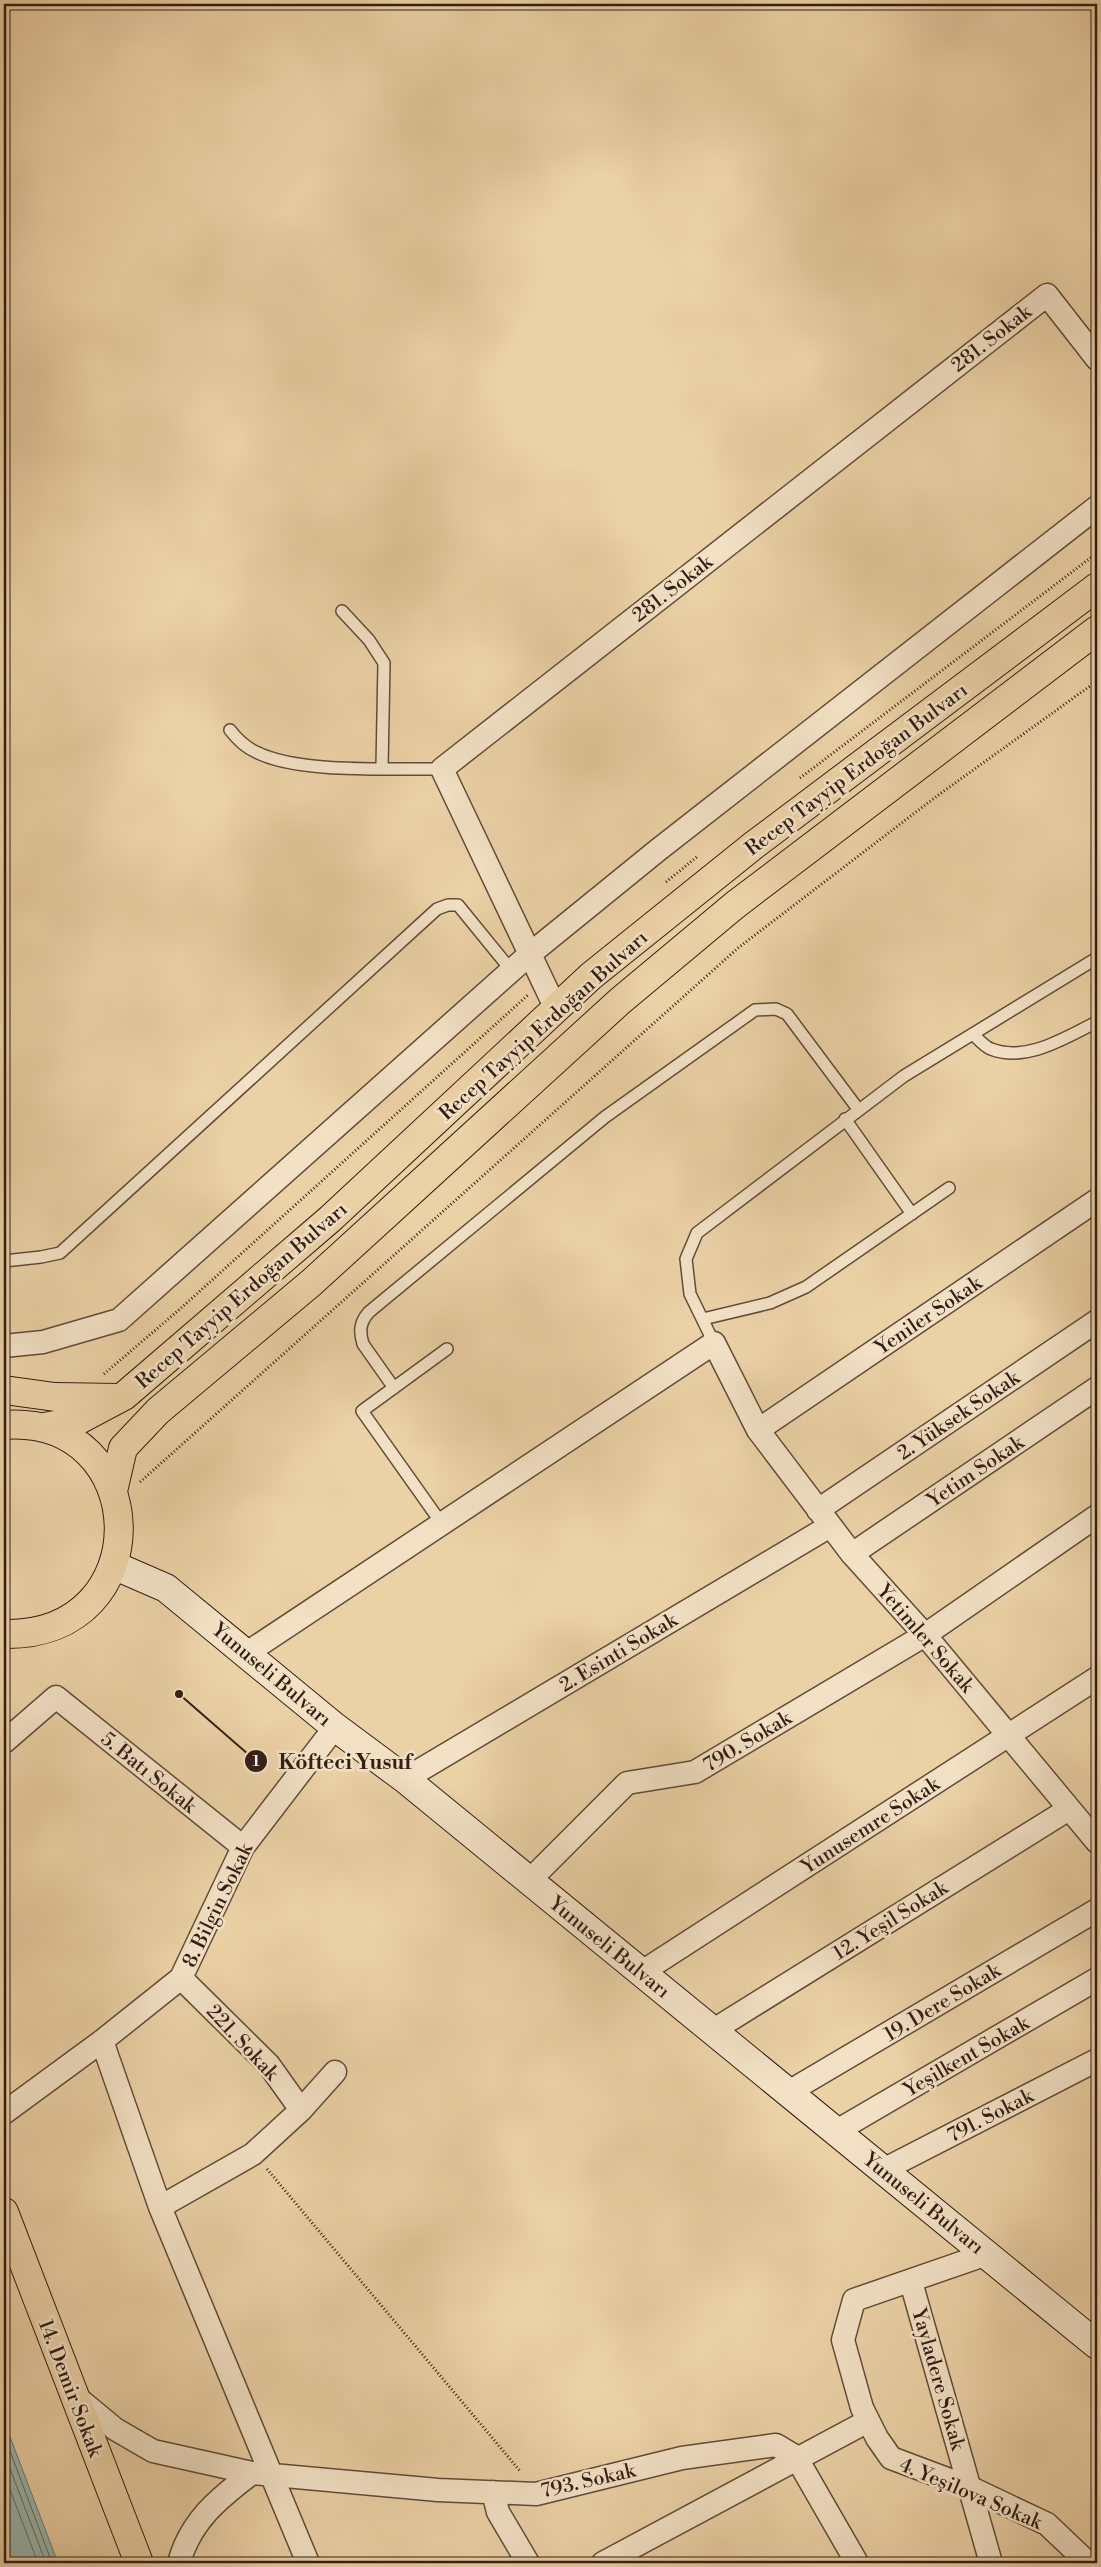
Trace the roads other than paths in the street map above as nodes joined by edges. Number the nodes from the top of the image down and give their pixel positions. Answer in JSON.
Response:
{"nodes":[{"id":1,"x":1097,"y":359,"type":"edge"},
{"id":2,"x":1097,"y":508,"type":"edge"},
{"id":3,"x":1097,"y":587,"type":"edge"},
{"id":4,"x":342,"y":611,"type":"dead end"},
{"id":5,"x":1097,"y":630,"type":"edge"},
{"id":6,"x":230,"y":730,"type":"dead end"},
{"id":7,"x":382,"y":768,"type":"junction"},
{"id":8,"x":442,"y":769,"type":"junction"},
{"id":9,"x":530,"y":954,"type":"junction"},
{"id":10,"x":1097,"y":958,"type":"edge"},
{"id":11,"x":511,"y":970,"type":"junction"},
{"id":12,"x":556,"y":1009,"type":"junction"},
{"id":13,"x":1097,"y":1022,"type":"edge"},
{"id":14,"x":973,"y":1034,"type":"junction"},
{"id":15,"x":858,"y":1109,"type":"junction"},
{"id":16,"x":845,"y":1119,"type":"junction"},
{"id":17,"x":949,"y":1188,"type":"dead end"},
{"id":18,"x":1097,"y":1200,"type":"edge"},
{"id":19,"x":912,"y":1214,"type":"junction"},
{"id":20,"x":4,"y":1261,"type":"edge"},
{"id":21,"x":703,"y":1319,"type":"junction"},
{"id":22,"x":1097,"y":1321,"type":"edge"},
{"id":23,"x":714,"y":1343,"type":"junction"},
{"id":24,"x":4,"y":1346,"type":"edge"},
{"id":25,"x":447,"y":1349,"type":"dead end"},
{"id":26,"x":394,"y":1388,"type":"junction"},
{"id":27,"x":1097,"y":1388,"type":"edge"},
{"id":28,"x":4,"y":1390,"type":"edge"},
{"id":29,"x":121,"y":1398,"type":"junction"},
{"id":30,"x":4,"y":1424,"type":"edge"},
{"id":31,"x":44,"y":1427,"type":"junction"},
{"id":32,"x":758,"y":1430,"type":"junction"},
{"id":33,"x":124,"y":1489,"type":"junction"},
{"id":34,"x":1097,"y":1516,"type":"edge"},
{"id":35,"x":824,"y":1518,"type":"junction"},
{"id":36,"x":442,"y":1524,"type":"junction"},
{"id":37,"x":852,"y":1554,"type":"junction"},
{"id":38,"x":113,"y":1565,"type":"junction"},
{"id":39,"x":4,"y":1634,"type":"edge"},
{"id":40,"x":925,"y":1635,"type":"junction"},
{"id":41,"x":247,"y":1653,"type":"junction"},
{"id":42,"x":1097,"y":1678,"type":"edge"},
{"id":43,"x":335,"y":1727,"type":"junction"},
{"id":44,"x":1009,"y":1734,"type":"junction"},
{"id":45,"x":4,"y":1742,"type":"edge"},
{"id":46,"x":405,"y":1779,"type":"junction"},
{"id":47,"x":1069,"y":1809,"type":"junction"},
{"id":48,"x":1097,"y":1842,"type":"edge"},
{"id":49,"x":243,"y":1847,"type":"junction"},
{"id":50,"x":529,"y":1881,"type":"junction"},
{"id":51,"x":1097,"y":1910,"type":"edge"},
{"id":52,"x":642,"y":1972,"type":"junction"},
{"id":53,"x":181,"y":1978,"type":"junction"},
{"id":54,"x":1097,"y":1979,"type":"edge"},
{"id":55,"x":712,"y":2031,"type":"junction"},
{"id":56,"x":102,"y":2041,"type":"junction"},
{"id":57,"x":1097,"y":2060,"type":"edge"},
{"id":58,"x":335,"y":2072,"type":"dead end"},
{"id":59,"x":787,"y":2093,"type":"junction"},
{"id":60,"x":301,"y":2110,"type":"junction"},
{"id":61,"x":4,"y":2112,"type":"edge"},
{"id":62,"x":834,"y":2132,"type":"junction"},
{"id":63,"x":883,"y":2170,"type":"junction"},
{"id":64,"x":160,"y":2207,"type":"junction"},
{"id":65,"x":4,"y":2212,"type":"edge"},
{"id":66,"x":987,"y":2254,"type":"junction"},
{"id":67,"x":910,"y":2282,"type":"junction"},
{"id":68,"x":1097,"y":2345,"type":"edge"},
{"id":69,"x":74,"y":2395,"type":"junction"},
{"id":70,"x":868,"y":2421,"type":"junction"},
{"id":71,"x":796,"y":2457,"type":"junction"},
{"id":72,"x":262,"y":2474,"type":"junction"},
{"id":73,"x":971,"y":2488,"type":"junction"},
{"id":74,"x":493,"y":2492,"type":"junction"},
{"id":75,"x":139,"y":2563,"type":"edge"},
{"id":76,"x":179,"y":2563,"type":"edge"},
{"id":77,"x":308,"y":2563,"type":"edge"},
{"id":78,"x":528,"y":2563,"type":"edge"},
{"id":79,"x":603,"y":2563,"type":"edge"},
{"id":80,"x":857,"y":2563,"type":"edge"},
{"id":81,"x":992,"y":2563,"type":"edge"},
{"id":82,"x":1088,"y":2563,"type":"edge"}],
"edges":[{"from":1,"to":8,"type":"street","name":"281. Sokak"},
{"from":2,"to":9,"type":"street"},
{"from":3,"to":12,"type":"main road","name":"Recep Tayyip Erdoğan Bulvarı"},
{"from":4,"to":7,"type":"lane"},
{"from":5,"to":33,"type":"main road","name":"Recep Tayyip Erdoğan Bulvarı"},
{"from":6,"to":7,"type":"lane"},
{"from":7,"to":8,"type":"lane"},
{"from":8,"to":9,"type":"street"},
{"from":9,"to":11,"type":"street"},
{"from":9,"to":12,"type":"street"},
{"from":10,"to":14,"type":"lane"},
{"from":11,"to":20,"type":"lane"},
{"from":11,"to":24,"type":"street"},
{"from":12,"to":29,"type":"main road","name":"Recep Tayyip Erdoğan Bulvarı"},
{"from":13,"to":14,"type":"lane"},
{"from":14,"to":15,"type":"lane"},
{"from":15,"to":16,"type":"lane"},
{"from":15,"to":26,"type":"lane"},
{"from":16,"to":19,"type":"lane"},
{"from":16,"to":21,"type":"lane"},
{"from":17,"to":19,"type":"lane"},
{"from":18,"to":32,"type":"street","name":"Yeniler Sokak"},
{"from":19,"to":21,"type":"lane"},
{"from":21,"to":23,"type":"lane"},
{"from":22,"to":35,"type":"street","name":"2. Yüksek Sokak"},
{"from":23,"to":32,"type":"street","name":"Yetimler Sokak"},
{"from":23,"to":36,"type":"street"},
{"from":25,"to":26,"type":"lane"},
{"from":26,"to":36,"type":"lane"},
{"from":27,"to":37,"type":"street","name":"Yetim Sokak"},
{"from":28,"to":29,"type":"main road"},
{"from":29,"to":31,"type":"main road","name":"Recep Tayyip Erdoğan Bulvarı"},
{"from":30,"to":31,"type":"main road"},
{"from":31,"to":33,"type":"main road"},
{"from":32,"to":35,"type":"street","name":"Yetimler Sokak"},
{"from":33,"to":38,"type":"main road"},
{"from":34,"to":40,"type":"street","name":"790. Sokak"},
{"from":35,"to":37,"type":"street","name":"Yetimler Sokak"},
{"from":35,"to":46,"type":"street","name":"2. Esinti Sokak"},
{"from":36,"to":41,"type":"street"},
{"from":37,"to":40,"type":"street","name":"Yetimler Sokak"},
{"from":38,"to":39,"type":"main road"},
{"from":38,"to":41,"type":"main road","name":"Yunuseli Bulvarı"},
{"from":40,"to":44,"type":"street","name":"Yetimler Sokak"},
{"from":40,"to":50,"type":"street","name":"790. Sokak"},
{"from":41,"to":43,"type":"main road","name":"Yunuseli Bulvarı"},
{"from":42,"to":44,"type":"street","name":"Yunusemre Sokak"},
{"from":43,"to":46,"type":"main road","name":"Yunuseli Bulvarı"},
{"from":43,"to":49,"type":"street","name":"8. Bilgin Sokak"},
{"from":44,"to":47,"type":"street","name":"Yetimler Sokak"},
{"from":44,"to":52,"type":"street","name":"Yunusemre Sokak"},
{"from":45,"to":49,"type":"street","name":"5. Batı Sokak"},
{"from":46,"to":50,"type":"main road","name":"Yunuseli Bulvarı"},
{"from":47,"to":48,"type":"street","name":"Yetimler Sokak"},
{"from":47,"to":55,"type":"street","name":"12. Yeşil Sokak"},
{"from":49,"to":53,"type":"street","name":"8. Bilgin Sokak"},
{"from":50,"to":52,"type":"main road","name":"Yunuseli Bulvarı"},
{"from":51,"to":59,"type":"street","name":"19. Dere Sokak"},
{"from":52,"to":55,"type":"main road","name":"Yunuseli Bulvarı"},
{"from":53,"to":56,"type":"street","name":"8. Bilgin Sokak"},
{"from":53,"to":60,"type":"street","name":"221. Sokak"},
{"from":54,"to":62,"type":"street","name":"Yeşilkent Sokak"},
{"from":55,"to":59,"type":"main road","name":"Yunuseli Bulvarı"},
{"from":56,"to":61,"type":"street","name":"8. Bilgin Sokak"},
{"from":56,"to":64,"type":"street"},
{"from":57,"to":63,"type":"street","name":"791. Sokak"},
{"from":58,"to":60,"type":"street"},
{"from":59,"to":62,"type":"main road","name":"Yunuseli Bulvarı"},
{"from":60,"to":64,"type":"street"},
{"from":62,"to":63,"type":"main road","name":"Yunuseli Bulvarı"},
{"from":63,"to":66,"type":"main road","name":"Yunuseli Bulvarı"},
{"from":64,"to":72,"type":"street"},
{"from":65,"to":69,"type":"main road","name":"14. Demir Sokak"},
{"from":66,"to":67,"type":"street"},
{"from":66,"to":68,"type":"main road","name":"Yunuseli Bulvarı"},
{"from":67,"to":70,"type":"street","name":"4. Yeşilova Sokak"},
{"from":67,"to":73,"type":"street","name":"Yayladere Sokak"},
{"from":69,"to":72,"type":"street","name":"793. Sokak"},
{"from":69,"to":75,"type":"main road","name":"14. Demir Sokak"},
{"from":70,"to":71,"type":"street"},
{"from":70,"to":73,"type":"street","name":"4. Yeşilova Sokak"},
{"from":71,"to":74,"type":"street","name":"793. Sokak"},
{"from":71,"to":79,"type":"street"},
{"from":71,"to":80,"type":"street"},
{"from":72,"to":74,"type":"street","name":"793. Sokak"},
{"from":72,"to":76,"type":"street"},
{"from":72,"to":77,"type":"street"},
{"from":73,"to":81,"type":"street","name":"Yayladere Sokak"},
{"from":73,"to":82,"type":"street","name":"4. Yeşilova Sokak"},
{"from":74,"to":78,"type":"street"}]}
